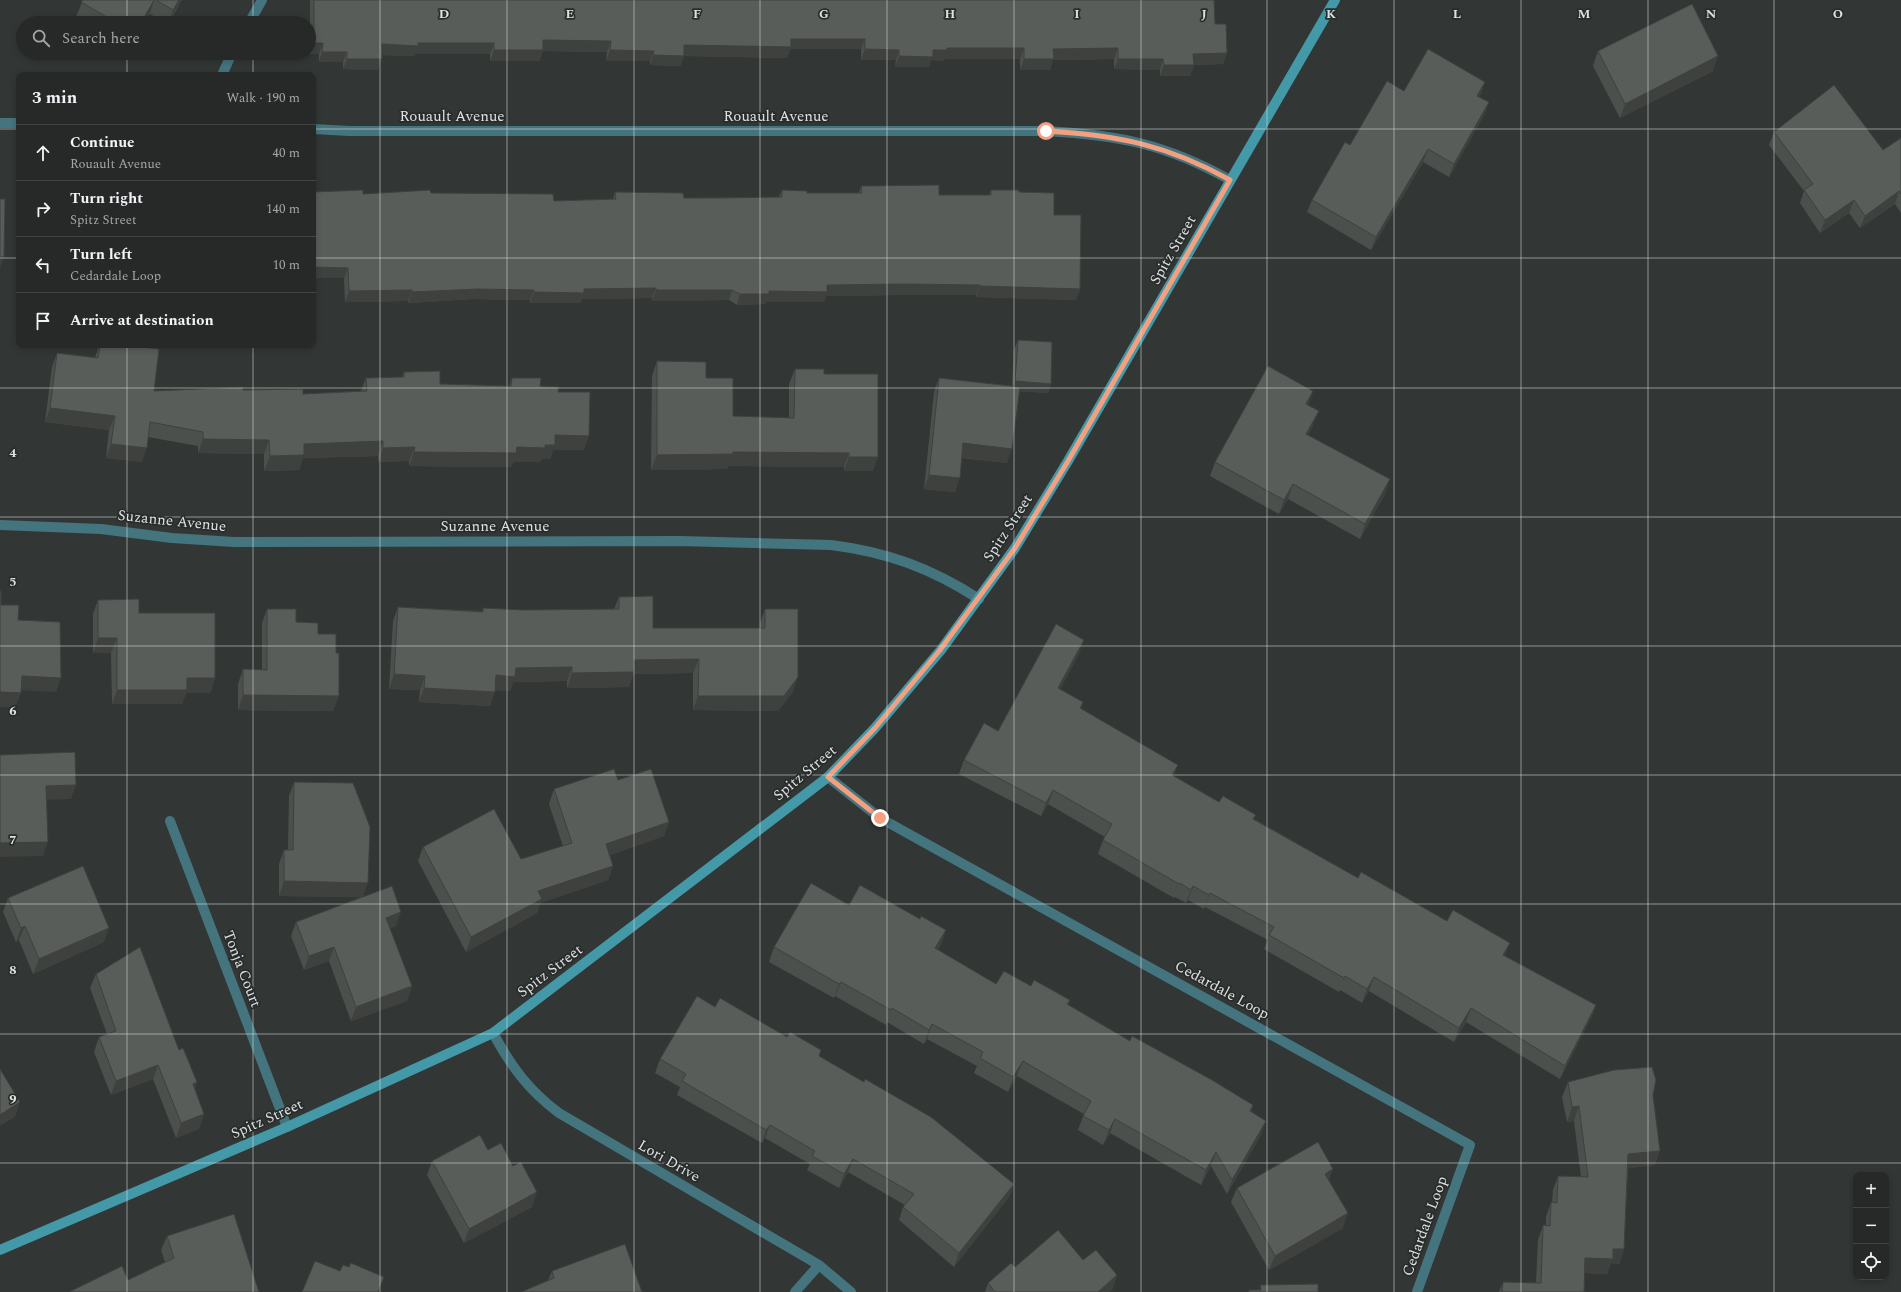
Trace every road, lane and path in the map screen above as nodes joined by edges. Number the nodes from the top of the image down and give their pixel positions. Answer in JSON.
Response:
{"nodes":[{"id":1,"x":262,"y":0,"type":"edge"},
{"id":2,"x":1335,"y":0,"type":"edge"},
{"id":3,"x":253,"y":16,"type":"edge"},
{"id":4,"x":228,"y":60,"type":"edge"},
{"id":5,"x":223,"y":72,"type":"edge"},
{"id":6,"x":0,"y":123,"type":"edge"},
{"id":7,"x":16,"y":123,"type":"edge"},
{"id":8,"x":316,"y":129,"type":"edge"},
{"id":9,"x":1230,"y":180,"type":"junction"},
{"id":10,"x":0,"y":525,"type":"edge"},
{"id":11,"x":979,"y":599,"type":"junction"},
{"id":12,"x":828,"y":777,"type":"junction"},
{"id":13,"x":170,"y":821,"type":"dead end"},
{"id":14,"x":493,"y":1033,"type":"junction"},
{"id":15,"x":287,"y":1127,"type":"junction"},
{"id":16,"x":0,"y":1250,"type":"edge"},
{"id":17,"x":819,"y":1265,"type":"junction"},
{"id":18,"x":795,"y":1292,"type":"edge"},
{"id":19,"x":851,"y":1292,"type":"edge"},
{"id":20,"x":1417,"y":1292,"type":"edge"}],
"edges":[{"from":1,"to":3,"type":"street"},
{"from":2,"to":9,"type":"street","name":"Spitz Street"},
{"from":4,"to":5,"type":"street"},
{"from":6,"to":7,"type":"street"},
{"from":8,"to":9,"type":"street","name":"Rouault Avenue"},
{"from":9,"to":11,"type":"street","name":"Spitz Street"},
{"from":10,"to":11,"type":"street","name":"Suzanne Avenue"},
{"from":11,"to":12,"type":"street","name":"Spitz Street"},
{"from":12,"to":14,"type":"street","name":"Spitz Street"},
{"from":12,"to":20,"type":"street","name":"Cedardale Loop"},
{"from":13,"to":15,"type":"street","name":"Tonja Court"},
{"from":14,"to":15,"type":"street","name":"Spitz Street"},
{"from":14,"to":17,"type":"street","name":"Lori Drive"},
{"from":15,"to":16,"type":"street","name":"Spitz Street"},
{"from":17,"to":18,"type":"street"},
{"from":17,"to":19,"type":"street","name":"Lori Drive"}]}
